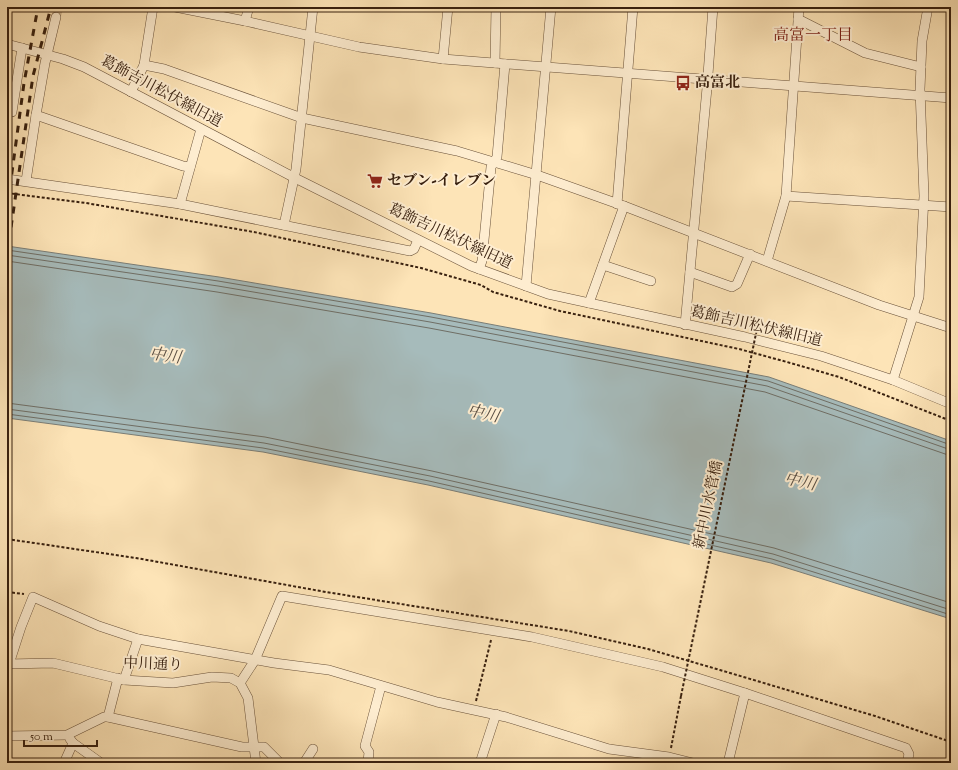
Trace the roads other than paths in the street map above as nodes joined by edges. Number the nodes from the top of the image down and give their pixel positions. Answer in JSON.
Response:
{"nodes":[{"id":1,"x":153,"y":7,"type":"edge"},
{"id":2,"x":175,"y":7,"type":"edge"},
{"id":3,"x":249,"y":7,"type":"edge"},
{"id":4,"x":313,"y":7,"type":"edge"},
{"id":5,"x":448,"y":7,"type":"edge"},
{"id":6,"x":496,"y":7,"type":"edge"},
{"id":7,"x":552,"y":7,"type":"edge"},
{"id":8,"x":633,"y":7,"type":"edge"},
{"id":9,"x":713,"y":7,"type":"edge"},
{"id":10,"x":800,"y":7,"type":"edge"},
{"id":11,"x":928,"y":7,"type":"edge"},
{"id":12,"x":56,"y":17,"type":"tunnel mouth"},
{"id":13,"x":798,"y":19,"type":"junction"},
{"id":14,"x":245,"y":21,"type":"junction"},
{"id":15,"x":311,"y":35,"type":"junction"},
{"id":16,"x":7,"y":44,"type":"edge"},
{"id":17,"x":22,"y":48,"type":"junction"},
{"id":18,"x":47,"y":54,"type":"junction"},
{"id":19,"x":443,"y":59,"type":"junction"},
{"id":20,"x":495,"y":63,"type":"junction"},
{"id":21,"x":505,"y":64,"type":"junction"},
{"id":22,"x":144,"y":65,"type":"junction"},
{"id":23,"x":547,"y":67,"type":"junction"},
{"id":24,"x":921,"y":67,"type":"junction"},
{"id":25,"x":628,"y":73,"type":"junction"},
{"id":26,"x":708,"y":80,"type":"junction"},
{"id":27,"x":794,"y":85,"type":"junction"},
{"id":28,"x":131,"y":92,"type":"junction"},
{"id":29,"x":920,"y":96,"type":"junction"},
{"id":30,"x":951,"y":98,"type":"edge"},
{"id":31,"x":7,"y":111,"type":"edge"},
{"id":32,"x":36,"y":115,"type":"junction"},
{"id":33,"x":302,"y":118,"type":"junction"},
{"id":34,"x":201,"y":129,"type":"junction"},
{"id":35,"x":494,"y":162,"type":"junction"},
{"id":36,"x":190,"y":167,"type":"junction"},
{"id":37,"x":537,"y":175,"type":"junction"},
{"id":38,"x":295,"y":178,"type":"junction"},
{"id":39,"x":7,"y":179,"type":"edge"},
{"id":40,"x":26,"y":181,"type":"junction"},
{"id":41,"x":786,"y":196,"type":"junction"},
{"id":42,"x":180,"y":204,"type":"junction"},
{"id":43,"x":621,"y":205,"type":"junction"},
{"id":44,"x":924,"y":205,"type":"junction"},
{"id":45,"x":951,"y":207,"type":"edge"},
{"id":46,"x":284,"y":225,"type":"junction"},
{"id":47,"x":694,"y":233,"type":"junction"},
{"id":48,"x":418,"y":240,"type":"junction"},
{"id":49,"x":750,"y":254,"type":"junction"},
{"id":50,"x":767,"y":261,"type":"junction"},
{"id":51,"x":603,"y":265,"type":"junction"},
{"id":52,"x":479,"y":269,"type":"junction"},
{"id":53,"x":690,"y":272,"type":"junction"},
{"id":54,"x":651,"y":281,"type":"dead end"},
{"id":55,"x":526,"y":286,"type":"junction"},
{"id":56,"x":589,"y":303,"type":"junction"},
{"id":57,"x":913,"y":316,"type":"junction"},
{"id":58,"x":685,"y":325,"type":"junction"},
{"id":59,"x":951,"y":328,"type":"edge"},
{"id":60,"x":893,"y":380,"type":"junction"},
{"id":61,"x":951,"y":404,"type":"edge"},
{"id":62,"x":138,"y":639,"type":"junction"},
{"id":63,"x":255,"y":660,"type":"junction"},
{"id":64,"x":8,"y":664,"type":"edge"},
{"id":65,"x":121,"y":679,"type":"junction"},
{"id":66,"x":240,"y":683,"type":"junction"},
{"id":67,"x":381,"y":686,"type":"junction"},
{"id":68,"x":746,"y":693,"type":"junction"},
{"id":69,"x":496,"y":714,"type":"junction"},
{"id":70,"x":108,"y":717,"type":"junction"},
{"id":71,"x":67,"y":735,"type":"junction"},
{"id":72,"x":7,"y":736,"type":"edge"},
{"id":73,"x":73,"y":743,"type":"junction"},
{"id":74,"x":254,"y":747,"type":"junction"},
{"id":75,"x":313,"y":749,"type":"dead end"},
{"id":76,"x":669,"y":757,"type":"edge"},
{"id":77,"x":368,"y":762,"type":"dead end"},
{"id":78,"x":64,"y":763,"type":"edge"},
{"id":79,"x":101,"y":763,"type":"edge"},
{"id":80,"x":256,"y":763,"type":"edge"},
{"id":81,"x":280,"y":763,"type":"edge"},
{"id":82,"x":304,"y":763,"type":"edge"},
{"id":83,"x":480,"y":763,"type":"edge"},
{"id":84,"x":693,"y":763,"type":"edge"},
{"id":85,"x":728,"y":763,"type":"edge"},
{"id":86,"x":907,"y":763,"type":"edge"}],
"edges":[{"from":1,"to":22,"type":"street"},
{"from":2,"to":14,"type":"street"},
{"from":3,"to":14,"type":"street"},
{"from":4,"to":15,"type":"street"},
{"from":5,"to":19,"type":"street"},
{"from":6,"to":20,"type":"street"},
{"from":7,"to":23,"type":"street"},
{"from":8,"to":25,"type":"street"},
{"from":9,"to":26,"type":"street"},
{"from":10,"to":13,"type":"street"},
{"from":11,"to":24,"type":"street"},
{"from":12,"to":18,"type":"street"},
{"from":13,"to":24,"type":"street"},
{"from":13,"to":27,"type":"street"},
{"from":14,"to":15,"type":"street"},
{"from":15,"to":19,"type":"street"},
{"from":15,"to":33,"type":"street"},
{"from":16,"to":17,"type":"street","name":"葛飾吉川松伏線旧道"},
{"from":17,"to":18,"type":"street","name":"葛飾吉川松伏線旧道"},
{"from":17,"to":31,"type":"street"},
{"from":18,"to":28,"type":"street","name":"葛飾吉川松伏線旧道"},
{"from":18,"to":32,"type":"street"},
{"from":19,"to":20,"type":"street"},
{"from":20,"to":21,"type":"street"},
{"from":21,"to":23,"type":"street"},
{"from":21,"to":35,"type":"street"},
{"from":22,"to":28,"type":"street"},
{"from":22,"to":33,"type":"street"},
{"from":23,"to":25,"type":"street"},
{"from":23,"to":37,"type":"street"},
{"from":24,"to":29,"type":"street"},
{"from":25,"to":26,"type":"street"},
{"from":25,"to":43,"type":"street"},
{"from":26,"to":27,"type":"street"},
{"from":26,"to":47,"type":"street"},
{"from":27,"to":29,"type":"street"},
{"from":27,"to":41,"type":"street"},
{"from":28,"to":34,"type":"street","name":"葛飾吉川松伏線旧道"},
{"from":29,"to":30,"type":"street"},
{"from":29,"to":44,"type":"street"},
{"from":32,"to":36,"type":"street"},
{"from":32,"to":40,"type":"street"},
{"from":33,"to":35,"type":"street"},
{"from":33,"to":38,"type":"street"},
{"from":34,"to":36,"type":"street"},
{"from":34,"to":38,"type":"street","name":"葛飾吉川松伏線旧道"},
{"from":35,"to":37,"type":"street"},
{"from":35,"to":52,"type":"street"},
{"from":36,"to":42,"type":"street"},
{"from":37,"to":43,"type":"street"},
{"from":37,"to":55,"type":"street"},
{"from":38,"to":46,"type":"street"},
{"from":38,"to":48,"type":"street","name":"葛飾吉川松伏線旧道"},
{"from":39,"to":40,"type":"street"},
{"from":40,"to":42,"type":"street"},
{"from":41,"to":44,"type":"street"},
{"from":41,"to":50,"type":"street"},
{"from":42,"to":46,"type":"street"},
{"from":43,"to":47,"type":"street"},
{"from":43,"to":51,"type":"street"},
{"from":44,"to":45,"type":"street"},
{"from":44,"to":57,"type":"street"},
{"from":46,"to":48,"type":"street"},
{"from":47,"to":49,"type":"street"},
{"from":47,"to":53,"type":"street"},
{"from":48,"to":52,"type":"street","name":"葛飾吉川松伏線旧道"},
{"from":49,"to":50,"type":"street"},
{"from":49,"to":53,"type":"street"},
{"from":50,"to":57,"type":"street"},
{"from":51,"to":54,"type":"street"},
{"from":51,"to":56,"type":"street"},
{"from":52,"to":55,"type":"street","name":"葛飾吉川松伏線旧道"},
{"from":53,"to":58,"type":"street"},
{"from":55,"to":56,"type":"street","name":"葛飾吉川松伏線旧道"},
{"from":56,"to":58,"type":"street","name":"葛飾吉川松伏線旧道"},
{"from":57,"to":59,"type":"street"},
{"from":57,"to":60,"type":"street"},
{"from":58,"to":60,"type":"street","name":"葛飾吉川松伏線旧道"},
{"from":60,"to":61,"type":"street","name":"葛飾吉川松伏線旧道"},
{"from":62,"to":63,"type":"street"},
{"from":62,"to":64,"type":"street"},
{"from":62,"to":65,"type":"street"},
{"from":63,"to":66,"type":"street"},
{"from":63,"to":67,"type":"street"},
{"from":63,"to":68,"type":"street"},
{"from":64,"to":65,"type":"street","name":"中川通り"},
{"from":65,"to":66,"type":"street","name":"中川通り"},
{"from":65,"to":70,"type":"street"},
{"from":66,"to":74,"type":"street"},
{"from":67,"to":69,"type":"street"},
{"from":67,"to":77,"type":"street"},
{"from":68,"to":85,"type":"street"},
{"from":68,"to":86,"type":"street"},
{"from":69,"to":76,"type":"street"},
{"from":69,"to":83,"type":"street"},
{"from":70,"to":71,"type":"street"},
{"from":70,"to":74,"type":"street"},
{"from":71,"to":72,"type":"street"},
{"from":71,"to":73,"type":"street"},
{"from":73,"to":78,"type":"street"},
{"from":73,"to":79,"type":"street"},
{"from":74,"to":80,"type":"street"},
{"from":74,"to":81,"type":"street"},
{"from":75,"to":82,"type":"street"},
{"from":76,"to":84,"type":"street"}]}
